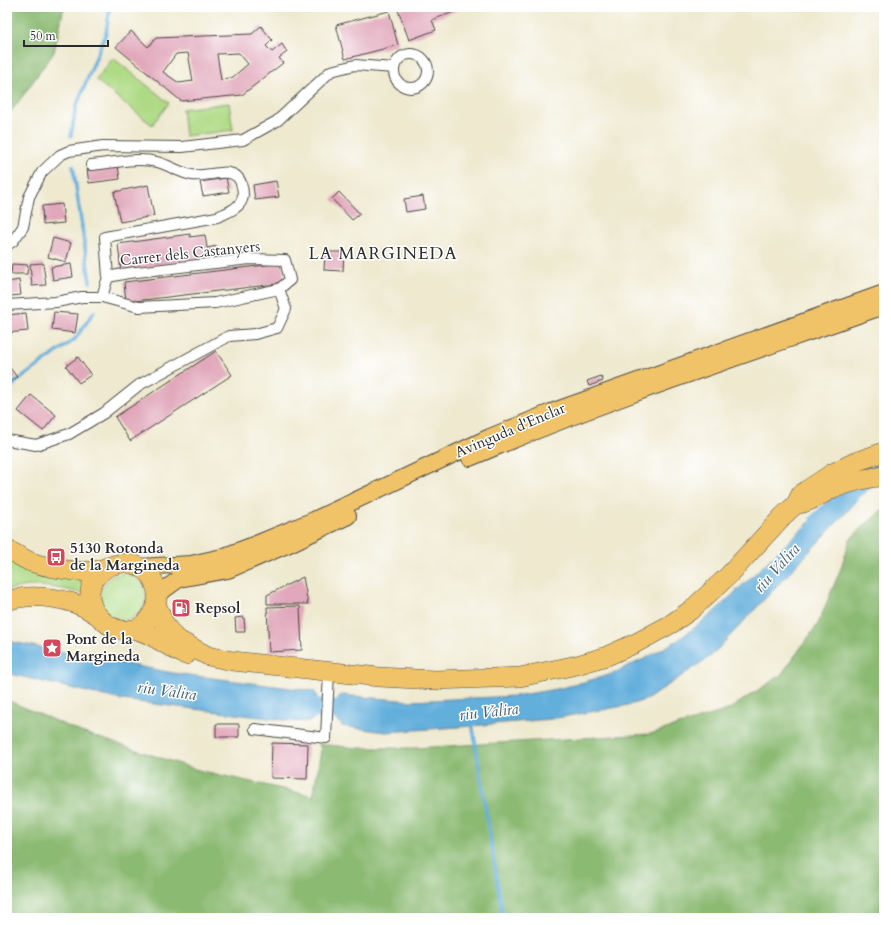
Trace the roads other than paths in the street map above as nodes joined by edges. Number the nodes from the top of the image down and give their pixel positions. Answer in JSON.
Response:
{"nodes":[{"id":1,"x":394,"y":68,"type":"dead end"},
{"id":2,"x":91,"y":165,"type":"dead end"},
{"id":3,"x":7,"y":245,"type":"edge"},
{"id":4,"x":108,"y":277,"type":"junction"},
{"id":5,"x":279,"y":289,"type":"junction"},
{"id":6,"x":884,"y":293,"type":"edge"},
{"id":7,"x":102,"y":297,"type":"junction"},
{"id":8,"x":7,"y":306,"type":"edge"},
{"id":9,"x":884,"y":306,"type":"edge"},
{"id":10,"x":7,"y":440,"type":"edge"},
{"id":11,"x":884,"y":453,"type":"edge"},
{"id":12,"x":884,"y":471,"type":"edge"},
{"id":13,"x":884,"y":476,"type":"edge"},
{"id":14,"x":831,"y":482,"type":"junction"},
{"id":15,"x":7,"y":550,"type":"edge"},
{"id":16,"x":108,"y":567,"type":"junction"},
{"id":17,"x":139,"y":567,"type":"junction"},
{"id":18,"x":157,"y":599,"type":"junction"},
{"id":19,"x":7,"y":601,"type":"edge"},
{"id":20,"x":96,"y":614,"type":"junction"},
{"id":21,"x":132,"y":629,"type":"junction"},
{"id":22,"x":208,"y":656,"type":"junction"},
{"id":23,"x":329,"y":681,"type":"junction"},
{"id":24,"x":255,"y":729,"type":"dead end"}],
"edges":[{"from":1,"to":3,"type":"street"},
{"from":2,"to":4,"type":"street"},
{"from":4,"to":5,"type":"street","name":"Carrer dels Castanyers"},
{"from":4,"to":7,"type":"street","name":"Carrer dels Castanyers"},
{"from":5,"to":7,"type":"street"},
{"from":5,"to":10,"type":"street"},
{"from":6,"to":17,"type":"main road","name":"Avinguda d'Enclar"},
{"from":7,"to":8,"type":"street"},
{"from":9,"to":18,"type":"main road","name":"Avinguda d'Enclar"},
{"from":11,"to":12,"type":"highway"},
{"from":11,"to":14,"type":"highway"},
{"from":13,"to":14,"type":"highway"},
{"from":14,"to":23,"type":"highway"},
{"from":15,"to":16,"type":"highway"},
{"from":16,"to":17,"type":"highway"},
{"from":16,"to":20,"type":"highway"},
{"from":17,"to":18,"type":"highway"},
{"from":18,"to":21,"type":"highway"},
{"from":18,"to":22,"type":"highway"},
{"from":19,"to":20,"type":"highway"},
{"from":20,"to":21,"type":"highway"},
{"from":21,"to":22,"type":"highway"},
{"from":22,"to":23,"type":"highway"},
{"from":23,"to":24,"type":"street"}]}
